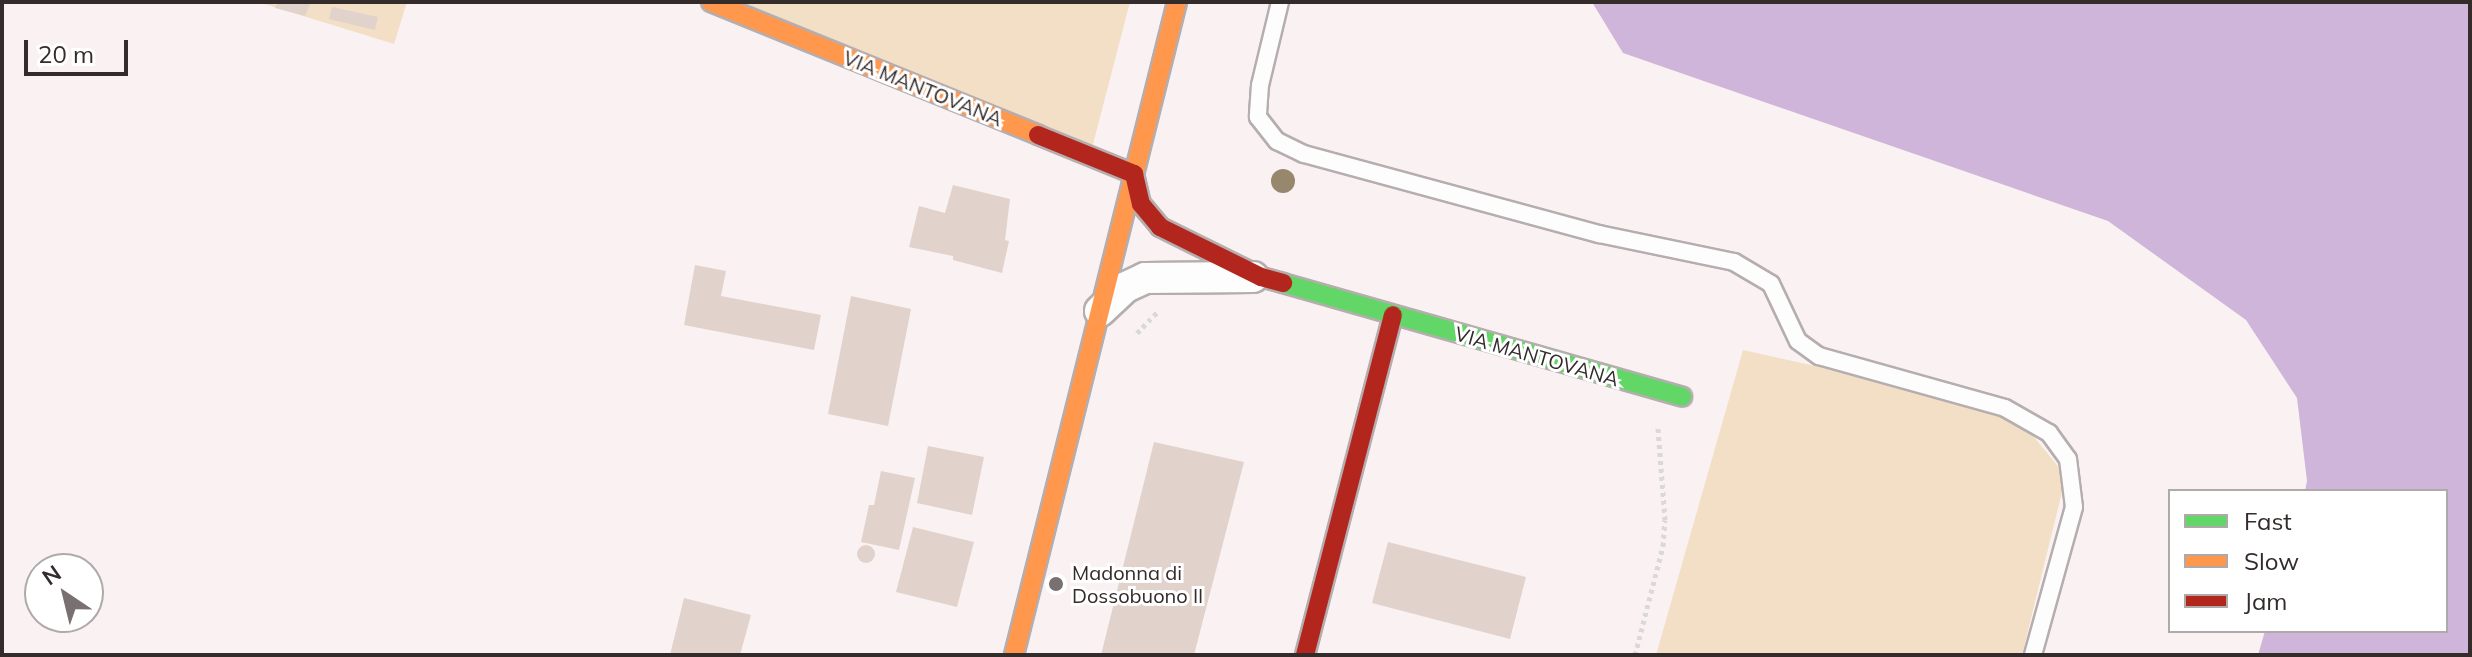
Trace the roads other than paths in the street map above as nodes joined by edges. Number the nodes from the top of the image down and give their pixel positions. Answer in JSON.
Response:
{"nodes":[{"id":1,"x":711,"y":2,"type":"edge"},
{"id":2,"x":1177,"y":2,"type":"edge"},
{"id":3,"x":1280,"y":2,"type":"edge"},
{"id":4,"x":1134,"y":174,"type":"junction"},
{"id":5,"x":1261,"y":277,"type":"junction"},
{"id":6,"x":1099,"y":313,"type":"junction"},
{"id":7,"x":1393,"y":315,"type":"junction"},
{"id":8,"x":1682,"y":397,"type":"dead end"},
{"id":9,"x":1014,"y":655,"type":"edge"},
{"id":10,"x":1305,"y":655,"type":"edge"},
{"id":11,"x":2033,"y":655,"type":"edge"}],
"edges":[{"from":1,"to":4,"type":"street","name":"VIA MANTOVANA"},
{"from":2,"to":4,"type":"street"},
{"from":3,"to":11,"type":"lane"},
{"from":4,"to":5,"type":"street","name":"VIA MANTOVANA"},
{"from":4,"to":6,"type":"street"},
{"from":5,"to":6,"type":"street","name":"VIA MANTOVANA"},
{"from":5,"to":7,"type":"street","name":"VIA MANTOVANA"},
{"from":6,"to":9,"type":"street"},
{"from":7,"to":8,"type":"street","name":"VIA MANTOVANA"},
{"from":7,"to":10,"type":"street"}]}
